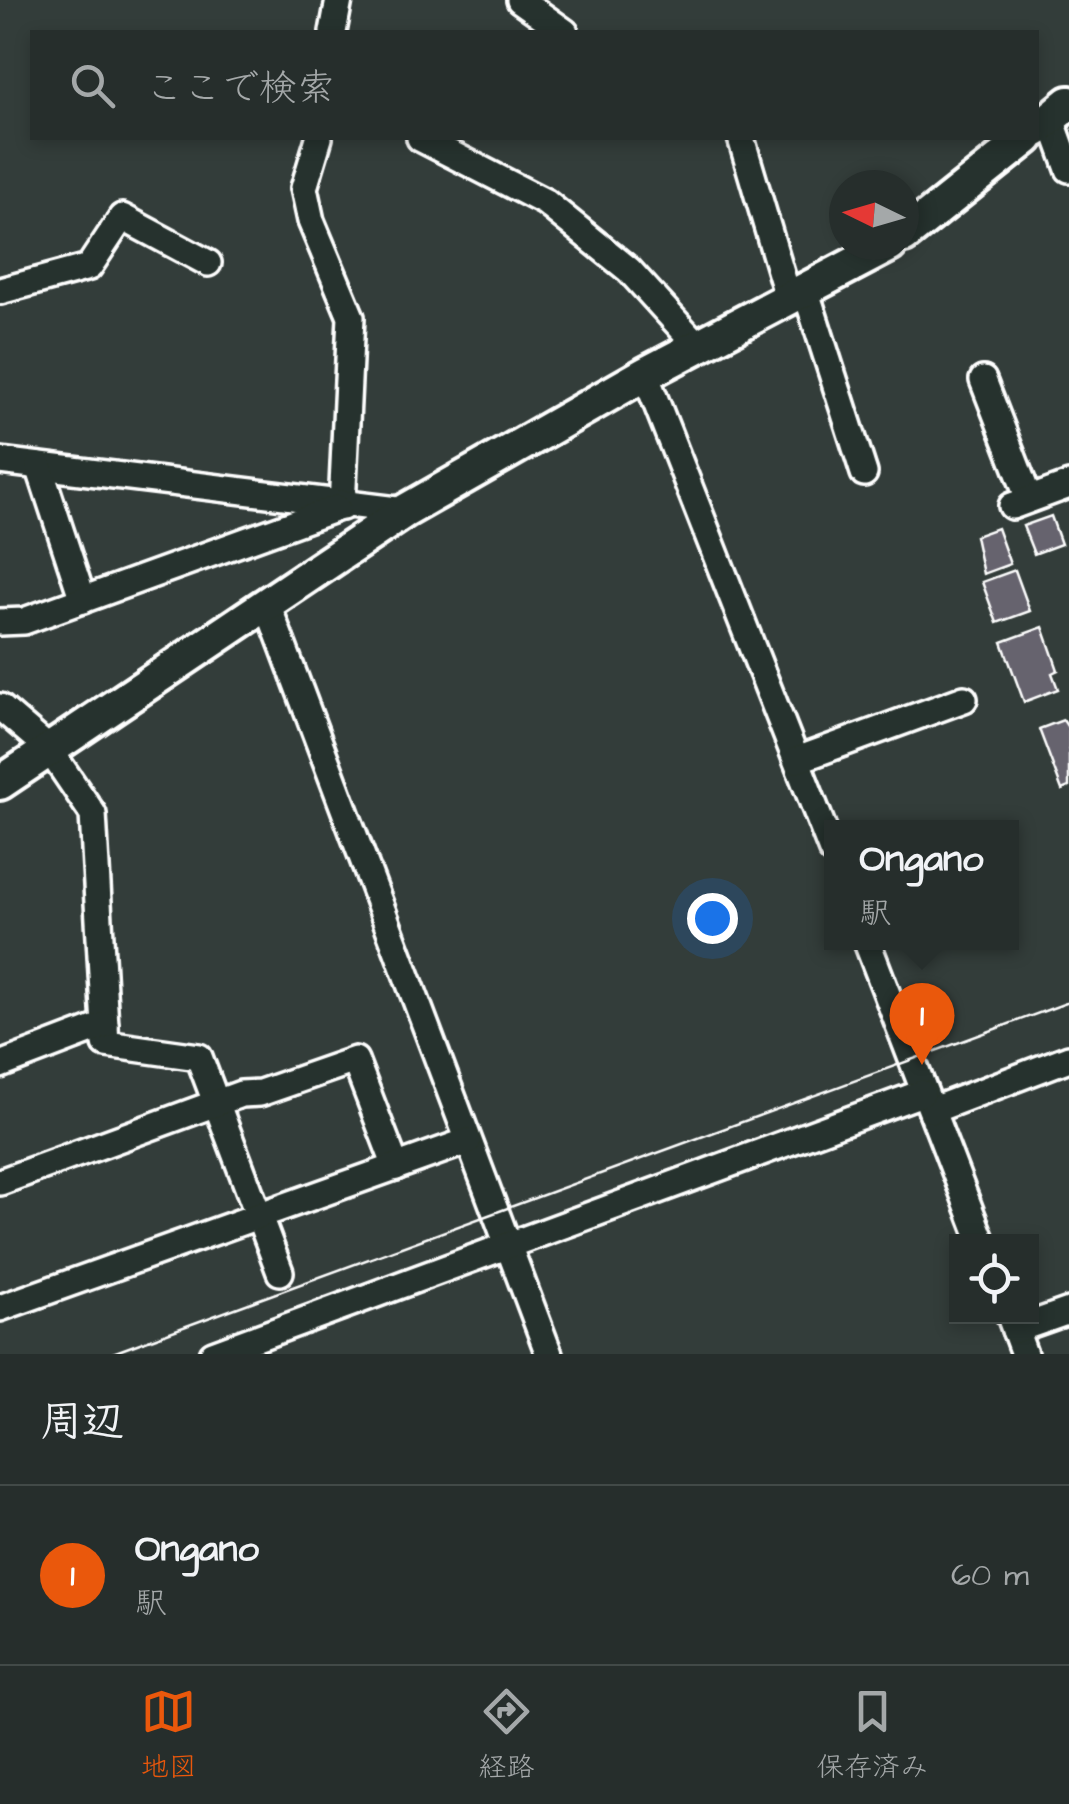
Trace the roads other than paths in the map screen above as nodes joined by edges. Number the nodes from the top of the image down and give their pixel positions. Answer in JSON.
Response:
{"nodes":[{"id":1,"x":339,"y":0,"type":"edge"},
{"id":2,"x":520,"y":0,"type":"edge"},
{"id":3,"x":332,"y":30,"type":"edge"},
{"id":4,"x":562,"y":30,"type":"edge"},
{"id":5,"x":1046,"y":122,"type":"edge"},
{"id":6,"x":319,"y":140,"type":"edge"},
{"id":7,"x":424,"y":140,"type":"edge"},
{"id":8,"x":743,"y":140,"type":"edge"},
{"id":9,"x":1024,"y":140,"type":"edge"},
{"id":10,"x":1069,"y":168,"type":"edge"},
{"id":11,"x":919,"y":224,"type":"edge"},
{"id":12,"x":861,"y":260,"type":"edge"},
{"id":13,"x":208,"y":262,"type":"dead end"},
{"id":14,"x":0,"y":291,"type":"edge"},
{"id":15,"x":796,"y":293,"type":"junction"},
{"id":16,"x":698,"y":346,"type":"junction"},
{"id":17,"x":645,"y":374,"type":"junction"},
{"id":18,"x":983,"y":380,"type":"dead end"},
{"id":19,"x":0,"y":461,"type":"edge"},
{"id":20,"x":39,"y":466,"type":"junction"},
{"id":21,"x":864,"y":473,"type":"dead end"},
{"id":22,"x":1069,"y":485,"type":"edge"},
{"id":23,"x":342,"y":507,"type":"junction"},
{"id":24,"x":405,"y":511,"type":"junction"},
{"id":25,"x":83,"y":600,"type":"junction"},
{"id":26,"x":266,"y":601,"type":"junction"},
{"id":27,"x":0,"y":622,"type":"edge"},
{"id":28,"x":964,"y":698,"type":"dead end"},
{"id":29,"x":0,"y":707,"type":"edge"},
{"id":30,"x":49,"y":749,"type":"junction"},
{"id":31,"x":797,"y":760,"type":"junction"},
{"id":32,"x":0,"y":783,"type":"edge"},
{"id":33,"x":824,"y":830,"type":"edge"},
{"id":34,"x":870,"y":950,"type":"edge"},
{"id":35,"x":104,"y":1025,"type":"junction"},
{"id":36,"x":1069,"y":1058,"type":"edge"},
{"id":37,"x":0,"y":1065,"type":"edge"},
{"id":38,"x":927,"y":1101,"type":"junction"},
{"id":39,"x":218,"y":1102,"type":"junction"},
{"id":40,"x":468,"y":1141,"type":"junction"},
{"id":41,"x":396,"y":1167,"type":"junction"},
{"id":42,"x":0,"y":1182,"type":"edge"},
{"id":43,"x":260,"y":1216,"type":"junction"},
{"id":44,"x":979,"y":1234,"type":"edge"},
{"id":45,"x":509,"y":1248,"type":"junction"},
{"id":46,"x":280,"y":1272,"type":"dead end"},
{"id":47,"x":0,"y":1308,"type":"edge"},
{"id":48,"x":1069,"y":1311,"type":"edge"},
{"id":49,"x":1016,"y":1334,"type":"edge"},
{"id":50,"x":213,"y":1354,"type":"edge"},
{"id":51,"x":549,"y":1354,"type":"edge"}],
"edges":[{"from":1,"to":3,"type":"street"},
{"from":2,"to":4,"type":"street"},
{"from":5,"to":10,"type":"street"},
{"from":6,"to":23,"type":"street"},
{"from":7,"to":16,"type":"street"},
{"from":8,"to":15,"type":"street"},
{"from":9,"to":11,"type":"street"},
{"from":12,"to":15,"type":"street"},
{"from":13,"to":14,"type":"street"},
{"from":15,"to":16,"type":"street"},
{"from":15,"to":21,"type":"street"},
{"from":16,"to":17,"type":"street"},
{"from":17,"to":24,"type":"street"},
{"from":17,"to":31,"type":"street"},
{"from":18,"to":22,"type":"street"},
{"from":19,"to":20,"type":"street"},
{"from":20,"to":23,"type":"street"},
{"from":20,"to":25,"type":"street"},
{"from":23,"to":24,"type":"street"},
{"from":23,"to":25,"type":"street"},
{"from":24,"to":26,"type":"street"},
{"from":25,"to":27,"type":"street"},
{"from":26,"to":30,"type":"street"},
{"from":26,"to":40,"type":"street"},
{"from":28,"to":31,"type":"street"},
{"from":29,"to":30,"type":"street"},
{"from":30,"to":32,"type":"street"},
{"from":30,"to":35,"type":"street"},
{"from":31,"to":33,"type":"street"},
{"from":34,"to":38,"type":"street"},
{"from":35,"to":37,"type":"street"},
{"from":35,"to":39,"type":"street"},
{"from":36,"to":38,"type":"street"},
{"from":38,"to":44,"type":"street"},
{"from":38,"to":45,"type":"street"},
{"from":39,"to":41,"type":"street"},
{"from":39,"to":42,"type":"street"},
{"from":39,"to":43,"type":"street"},
{"from":40,"to":41,"type":"street"},
{"from":40,"to":45,"type":"street"},
{"from":41,"to":43,"type":"street"},
{"from":43,"to":46,"type":"street"},
{"from":43,"to":47,"type":"street"},
{"from":45,"to":50,"type":"street"},
{"from":45,"to":51,"type":"street"},
{"from":48,"to":49,"type":"street"}]}
